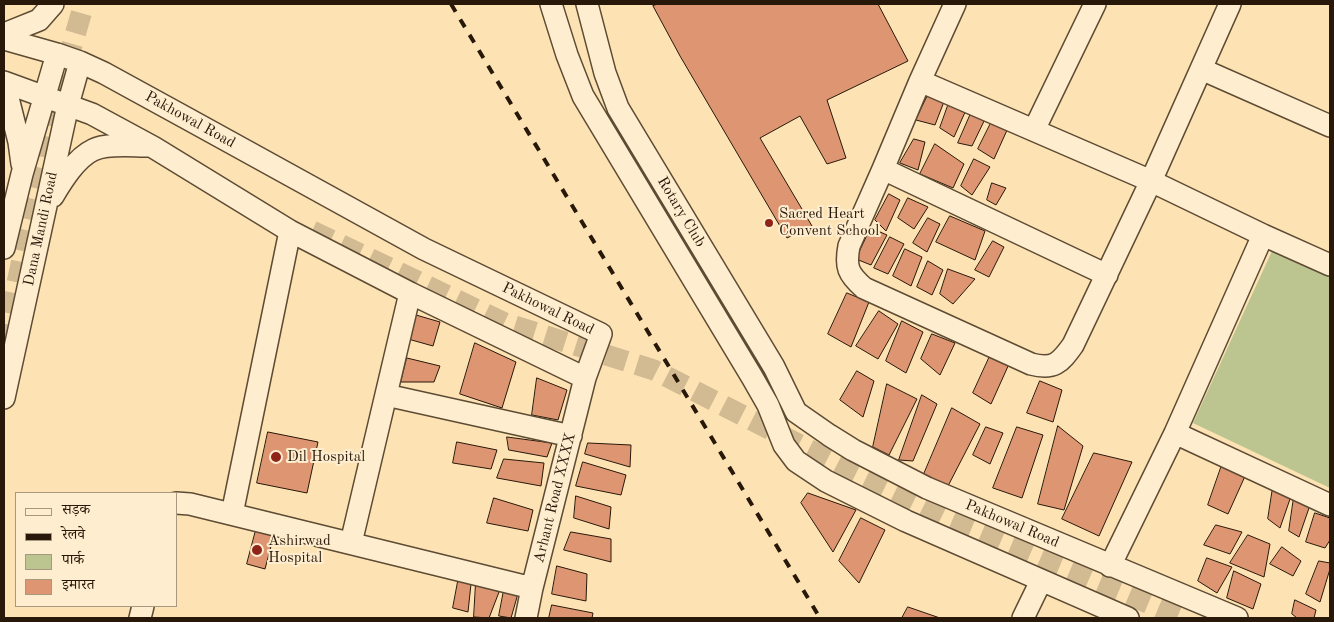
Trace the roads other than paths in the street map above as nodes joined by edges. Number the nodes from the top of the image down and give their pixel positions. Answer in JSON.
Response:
{"nodes":[{"id":1,"x":53,"y":4,"type":"edge"},
{"id":2,"x":551,"y":4,"type":"edge"},
{"id":3,"x":565,"y":4,"type":"edge"},
{"id":4,"x":587,"y":4,"type":"edge"},
{"id":5,"x":955,"y":4,"type":"edge"},
{"id":6,"x":1095,"y":4,"type":"edge"},
{"id":7,"x":1230,"y":4,"type":"edge"},
{"id":8,"x":4,"y":34,"type":"edge"},
{"id":9,"x":4,"y":39,"type":"edge"},
{"id":10,"x":57,"y":54,"type":"junction"},
{"id":11,"x":80,"y":62,"type":"junction"},
{"id":12,"x":1201,"y":69,"type":"junction"},
{"id":13,"x":920,"y":81,"type":"junction"},
{"id":14,"x":4,"y":82,"type":"edge"},
{"id":15,"x":70,"y":96,"type":"junction"},
{"id":16,"x":45,"y":97,"type":"junction"},
{"id":17,"x":618,"y":108,"type":"junction"},
{"id":18,"x":1330,"y":126,"type":"edge"},
{"id":19,"x":130,"y":127,"type":"dead end"},
{"id":20,"x":1034,"y":130,"type":"junction"},
{"id":21,"x":153,"y":147,"type":"junction"},
{"id":22,"x":884,"y":169,"type":"junction"},
{"id":23,"x":22,"y":174,"type":"junction"},
{"id":24,"x":1151,"y":181,"type":"junction"},
{"id":25,"x":45,"y":209,"type":"junction"},
{"id":26,"x":290,"y":231,"type":"junction"},
{"id":27,"x":1263,"y":235,"type":"junction"},
{"id":28,"x":4,"y":248,"type":"edge"},
{"id":29,"x":1330,"y":265,"type":"edge"},
{"id":30,"x":1107,"y":275,"type":"junction"},
{"id":31,"x":410,"y":293,"type":"junction"},
{"id":32,"x":774,"y":367,"type":"junction"},
{"id":33,"x":752,"y":376,"type":"junction"},
{"id":34,"x":585,"y":378,"type":"junction"},
{"id":35,"x":386,"y":395,"type":"junction"},
{"id":36,"x":4,"y":398,"type":"edge"},
{"id":37,"x":796,"y":412,"type":"joint"},
{"id":38,"x":1175,"y":433,"type":"junction"},
{"id":39,"x":571,"y":436,"type":"junction"},
{"id":40,"x":178,"y":503,"type":"edge"},
{"id":41,"x":1330,"y":505,"type":"edge"},
{"id":42,"x":232,"y":514,"type":"junction"},
{"id":43,"x":351,"y":544,"type":"junction"},
{"id":44,"x":1110,"y":566,"type":"junction"},
{"id":45,"x":1041,"y":581,"type":"junction"},
{"id":46,"x":532,"y":588,"type":"junction"},
{"id":47,"x":526,"y":618,"type":"edge"},
{"id":48,"x":1023,"y":618,"type":"edge"},
{"id":49,"x":1128,"y":618,"type":"edge"},
{"id":50,"x":1236,"y":618,"type":"edge"}],
"edges":[{"from":1,"to":8,"type":"street"},
{"from":2,"to":33,"type":"street"},
{"from":3,"to":17,"type":"street"},
{"from":4,"to":17,"type":"street","name":"Rotary Club"},
{"from":5,"to":13,"type":"street"},
{"from":6,"to":20,"type":"street"},
{"from":7,"to":12,"type":"street"},
{"from":9,"to":10,"type":"street","name":"Pakhowal Road"},
{"from":10,"to":11,"type":"street","name":"Pakhowal Road"},
{"from":10,"to":16,"type":"street"},
{"from":11,"to":15,"type":"street","name":"Dana Mandi Road"},
{"from":11,"to":34,"type":"street","name":"Pakhowal Road"},
{"from":12,"to":18,"type":"street"},
{"from":12,"to":24,"type":"street"},
{"from":13,"to":20,"type":"street"},
{"from":13,"to":22,"type":"street"},
{"from":14,"to":16,"type":"street"},
{"from":14,"to":23,"type":"street"},
{"from":15,"to":16,"type":"street"},
{"from":15,"to":19,"type":"street"},
{"from":15,"to":21,"type":"street"},
{"from":15,"to":25,"type":"street","name":"Dana Mandi Road"},
{"from":16,"to":23,"type":"street"},
{"from":17,"to":32,"type":"street","name":"Rotary Club"},
{"from":20,"to":24,"type":"street"},
{"from":21,"to":25,"type":"street"},
{"from":21,"to":26,"type":"street"},
{"from":22,"to":30,"type":"street"},
{"from":22,"to":30,"type":"street"},
{"from":23,"to":28,"type":"street"},
{"from":24,"to":27,"type":"street"},
{"from":24,"to":30,"type":"street"},
{"from":25,"to":36,"type":"street","name":"Dana Mandi Road"},
{"from":26,"to":31,"type":"street"},
{"from":26,"to":42,"type":"street"},
{"from":27,"to":29,"type":"street"},
{"from":27,"to":38,"type":"street"},
{"from":31,"to":34,"type":"street"},
{"from":31,"to":35,"type":"street"},
{"from":32,"to":33,"type":"street"},
{"from":32,"to":37,"type":"street","name":"Rotary Club"},
{"from":33,"to":45,"type":"street"},
{"from":34,"to":39,"type":"street","name":"Arhant Road XXXX"},
{"from":35,"to":39,"type":"street"},
{"from":35,"to":43,"type":"street"},
{"from":37,"to":44,"type":"street","name":"Pakhowal Road"},
{"from":38,"to":41,"type":"street"},
{"from":38,"to":44,"type":"street"},
{"from":39,"to":46,"type":"street","name":"Arhant Road XXXX"},
{"from":40,"to":42,"type":"street"},
{"from":42,"to":43,"type":"street"},
{"from":43,"to":46,"type":"street"},
{"from":44,"to":50,"type":"street","name":"Pakhowal Road"},
{"from":45,"to":48,"type":"street"},
{"from":45,"to":49,"type":"street"},
{"from":46,"to":47,"type":"street","name":"Arhant Road XXXX"}]}
